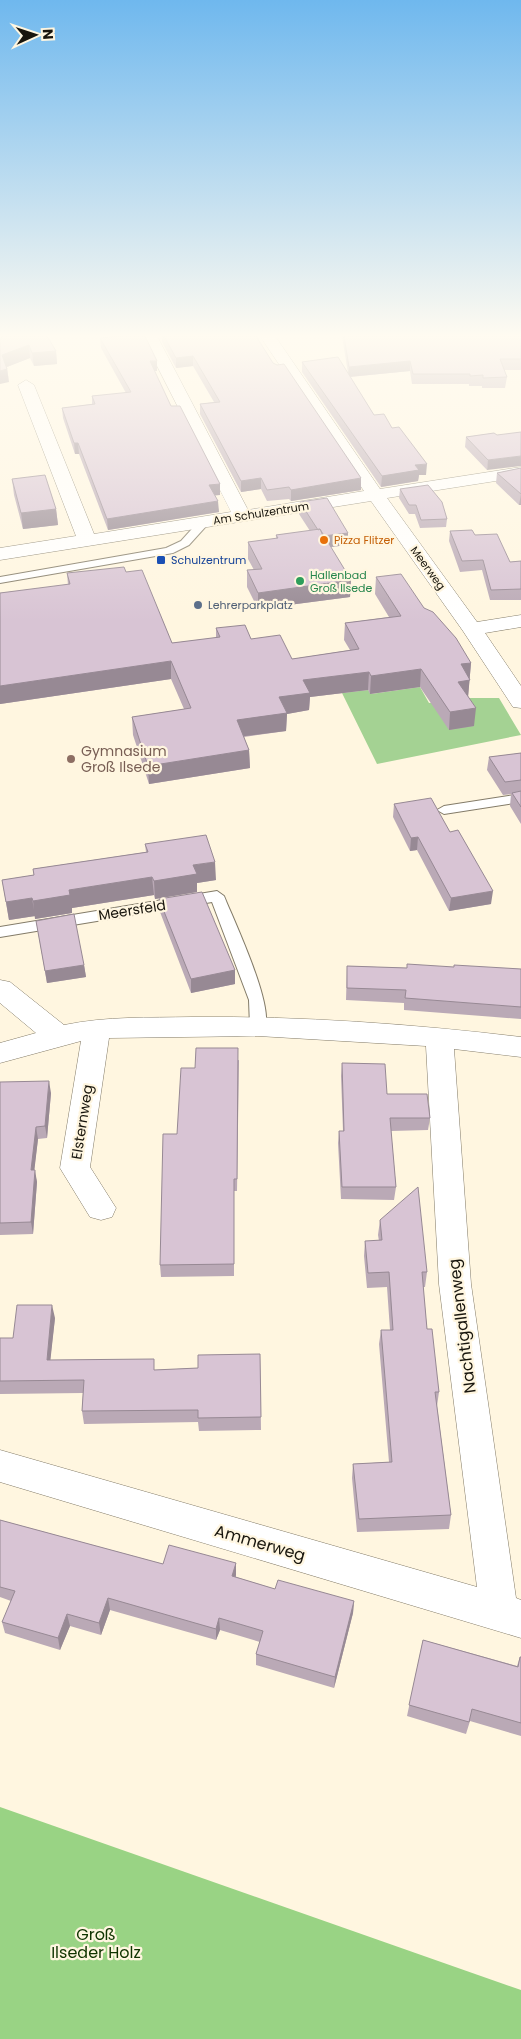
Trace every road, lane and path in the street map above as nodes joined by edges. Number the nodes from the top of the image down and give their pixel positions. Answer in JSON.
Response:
{"nodes":[{"id":1,"x":44,"y":431,"type":"edge"},
{"id":2,"x":198,"y":431,"type":"edge"},
{"id":3,"x":332,"y":431,"type":"edge"},
{"id":4,"x":521,"y":472,"type":"edge"},
{"id":5,"x":376,"y":496,"type":"junction"},
{"id":6,"x":242,"y":516,"type":"junction"},
{"id":7,"x":204,"y":522,"type":"junction"},
{"id":8,"x":87,"y":540,"type":"junction"},
{"id":9,"x":0,"y":554,"type":"edge"},
{"id":10,"x":0,"y":580,"type":"edge"},
{"id":11,"x":521,"y":621,"type":"edge"},
{"id":12,"x":472,"y":629,"type":"junction"},
{"id":13,"x":521,"y":702,"type":"edge"},
{"id":14,"x":521,"y":798,"type":"edge"},
{"id":15,"x":444,"y":810,"type":"dead end"},
{"id":16,"x":0,"y":932,"type":"edge"},
{"id":17,"x":0,"y":990,"type":"edge"},
{"id":18,"x":258,"y":1026,"type":"junction"},
{"id":19,"x":97,"y":1028,"type":"junction"},
{"id":20,"x":59,"y":1036,"type":"junction"},
{"id":21,"x":439,"y":1037,"type":"junction"},
{"id":22,"x":521,"y":1047,"type":"edge"},
{"id":23,"x":0,"y":1053,"type":"edge"},
{"id":24,"x":101,"y":1208,"type":"dead end"},
{"id":25,"x":0,"y":1466,"type":"edge"},
{"id":26,"x":510,"y":1616,"type":"edge"}],
"edges":[{"from":1,"to":8,"type":"street"},
{"from":2,"to":6,"type":"street"},
{"from":3,"to":5,"type":"street","name":"Meerweg"},
{"from":4,"to":5,"type":"street","name":"Am Schulzentrum"},
{"from":5,"to":6,"type":"street","name":"Am Schulzentrum"},
{"from":5,"to":12,"type":"street","name":"Meerweg"},
{"from":6,"to":7,"type":"street","name":"Am Schulzentrum"},
{"from":7,"to":8,"type":"street","name":"Am Schulzentrum"},
{"from":7,"to":10,"type":"lane"},
{"from":8,"to":9,"type":"street","name":"Am Schulzentrum"},
{"from":11,"to":12,"type":"street"},
{"from":12,"to":13,"type":"street","name":"Meerweg"},
{"from":14,"to":15,"type":"lane"},
{"from":16,"to":18,"type":"lane","name":"Meersfeld"},
{"from":17,"to":20,"type":"street"},
{"from":18,"to":19,"type":"street"},
{"from":18,"to":21,"type":"street"},
{"from":19,"to":20,"type":"street"},
{"from":19,"to":24,"type":"street","name":"Elsternweg"},
{"from":20,"to":23,"type":"street"},
{"from":21,"to":22,"type":"street"},
{"from":21,"to":26,"type":"street","name":"Nachtigallenweg"},
{"from":25,"to":26,"type":"street","name":"Ammerweg"}]}
